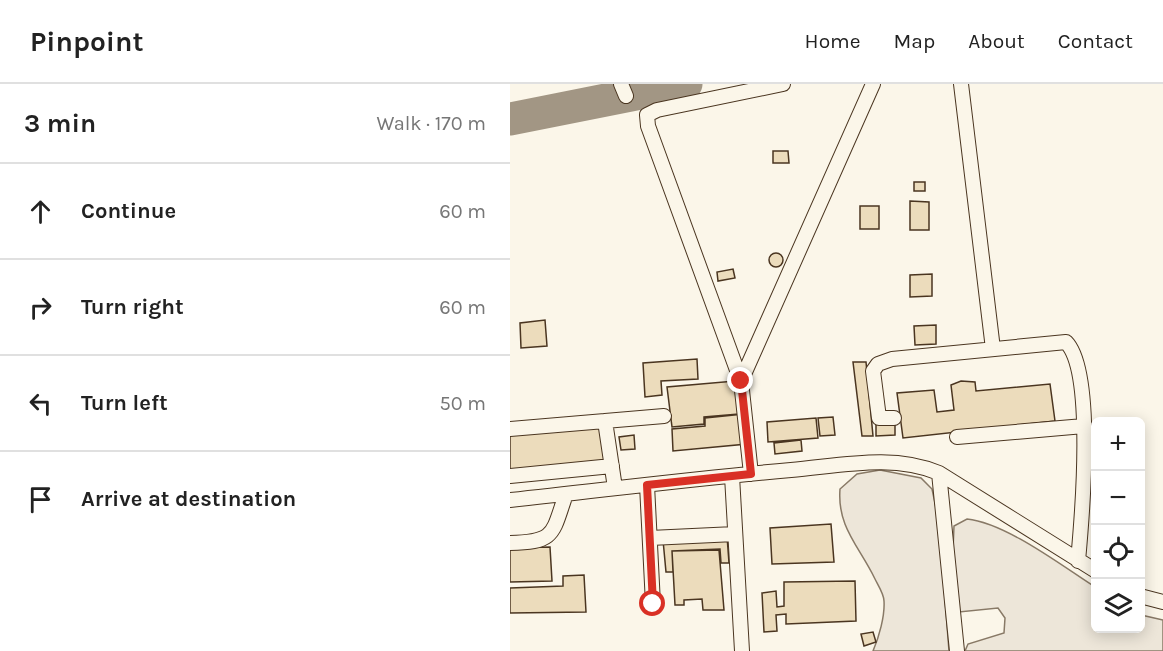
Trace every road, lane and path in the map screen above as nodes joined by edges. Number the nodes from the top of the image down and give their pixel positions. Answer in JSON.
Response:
{"nodes":[{"id":1,"x":783,"y":84,"type":"edge"},
{"id":2,"x":873,"y":84,"type":"edge"},
{"id":3,"x":961,"y":84,"type":"edge"},
{"id":4,"x":993,"y":349,"type":"junction"},
{"id":5,"x":741,"y":381,"type":"junction"},
{"id":6,"x":664,"y":416,"type":"dead end"},
{"id":7,"x":894,"y":418,"type":"dead end"},
{"id":8,"x":605,"y":421,"type":"junction"},
{"id":9,"x":1084,"y":426,"type":"junction"},
{"id":10,"x":510,"y":429,"type":"edge"},
{"id":11,"x":957,"y":437,"type":"dead end"},
{"id":12,"x":612,"y":466,"type":"junction"},
{"id":13,"x":939,"y":473,"type":"junction"},
{"id":14,"x":751,"y":474,"type":"junction"},
{"id":15,"x":510,"y":476,"type":"edge"},
{"id":16,"x":732,"y":476,"type":"junction"},
{"id":17,"x":647,"y":485,"type":"junction"},
{"id":18,"x":615,"y":488,"type":"junction"},
{"id":19,"x":566,"y":494,"type":"junction"},
{"id":20,"x":510,"y":500,"type":"edge"},
{"id":21,"x":735,"y":534,"type":"junction"},
{"id":22,"x":650,"y":538,"type":"junction"},
{"id":23,"x":510,"y":543,"type":"edge"},
{"id":24,"x":1078,"y":561,"type":"junction"},
{"id":25,"x":1091,"y":569,"type":"edge"},
{"id":26,"x":1145,"y":597,"type":"edge"},
{"id":27,"x":1163,"y":602,"type":"edge"},
{"id":28,"x":653,"y":604,"type":"dead end"},
{"id":29,"x":742,"y":651,"type":"edge"},
{"id":30,"x":957,"y":651,"type":"edge"}],
"edges":[{"from":1,"to":5,"type":"lane"},
{"from":2,"to":5,"type":"lane"},
{"from":3,"to":4,"type":"lane"},
{"from":4,"to":7,"type":"lane"},
{"from":4,"to":9,"type":"lane"},
{"from":5,"to":14,"type":"lane"},
{"from":6,"to":8,"type":"lane"},
{"from":8,"to":10,"type":"lane"},
{"from":8,"to":12,"type":"lane"},
{"from":9,"to":11,"type":"lane"},
{"from":9,"to":24,"type":"lane"},
{"from":12,"to":15,"type":"lane"},
{"from":12,"to":18,"type":"lane"},
{"from":13,"to":14,"type":"lane"},
{"from":13,"to":24,"type":"lane"},
{"from":13,"to":30,"type":"lane"},
{"from":14,"to":16,"type":"lane"},
{"from":16,"to":17,"type":"lane"},
{"from":16,"to":21,"type":"lane"},
{"from":17,"to":18,"type":"lane"},
{"from":17,"to":22,"type":"lane"},
{"from":18,"to":19,"type":"lane"},
{"from":19,"to":20,"type":"lane"},
{"from":19,"to":23,"type":"lane"},
{"from":21,"to":22,"type":"lane"},
{"from":21,"to":29,"type":"lane"},
{"from":22,"to":28,"type":"lane"},
{"from":24,"to":25,"type":"lane"},
{"from":26,"to":27,"type":"lane"}]}
